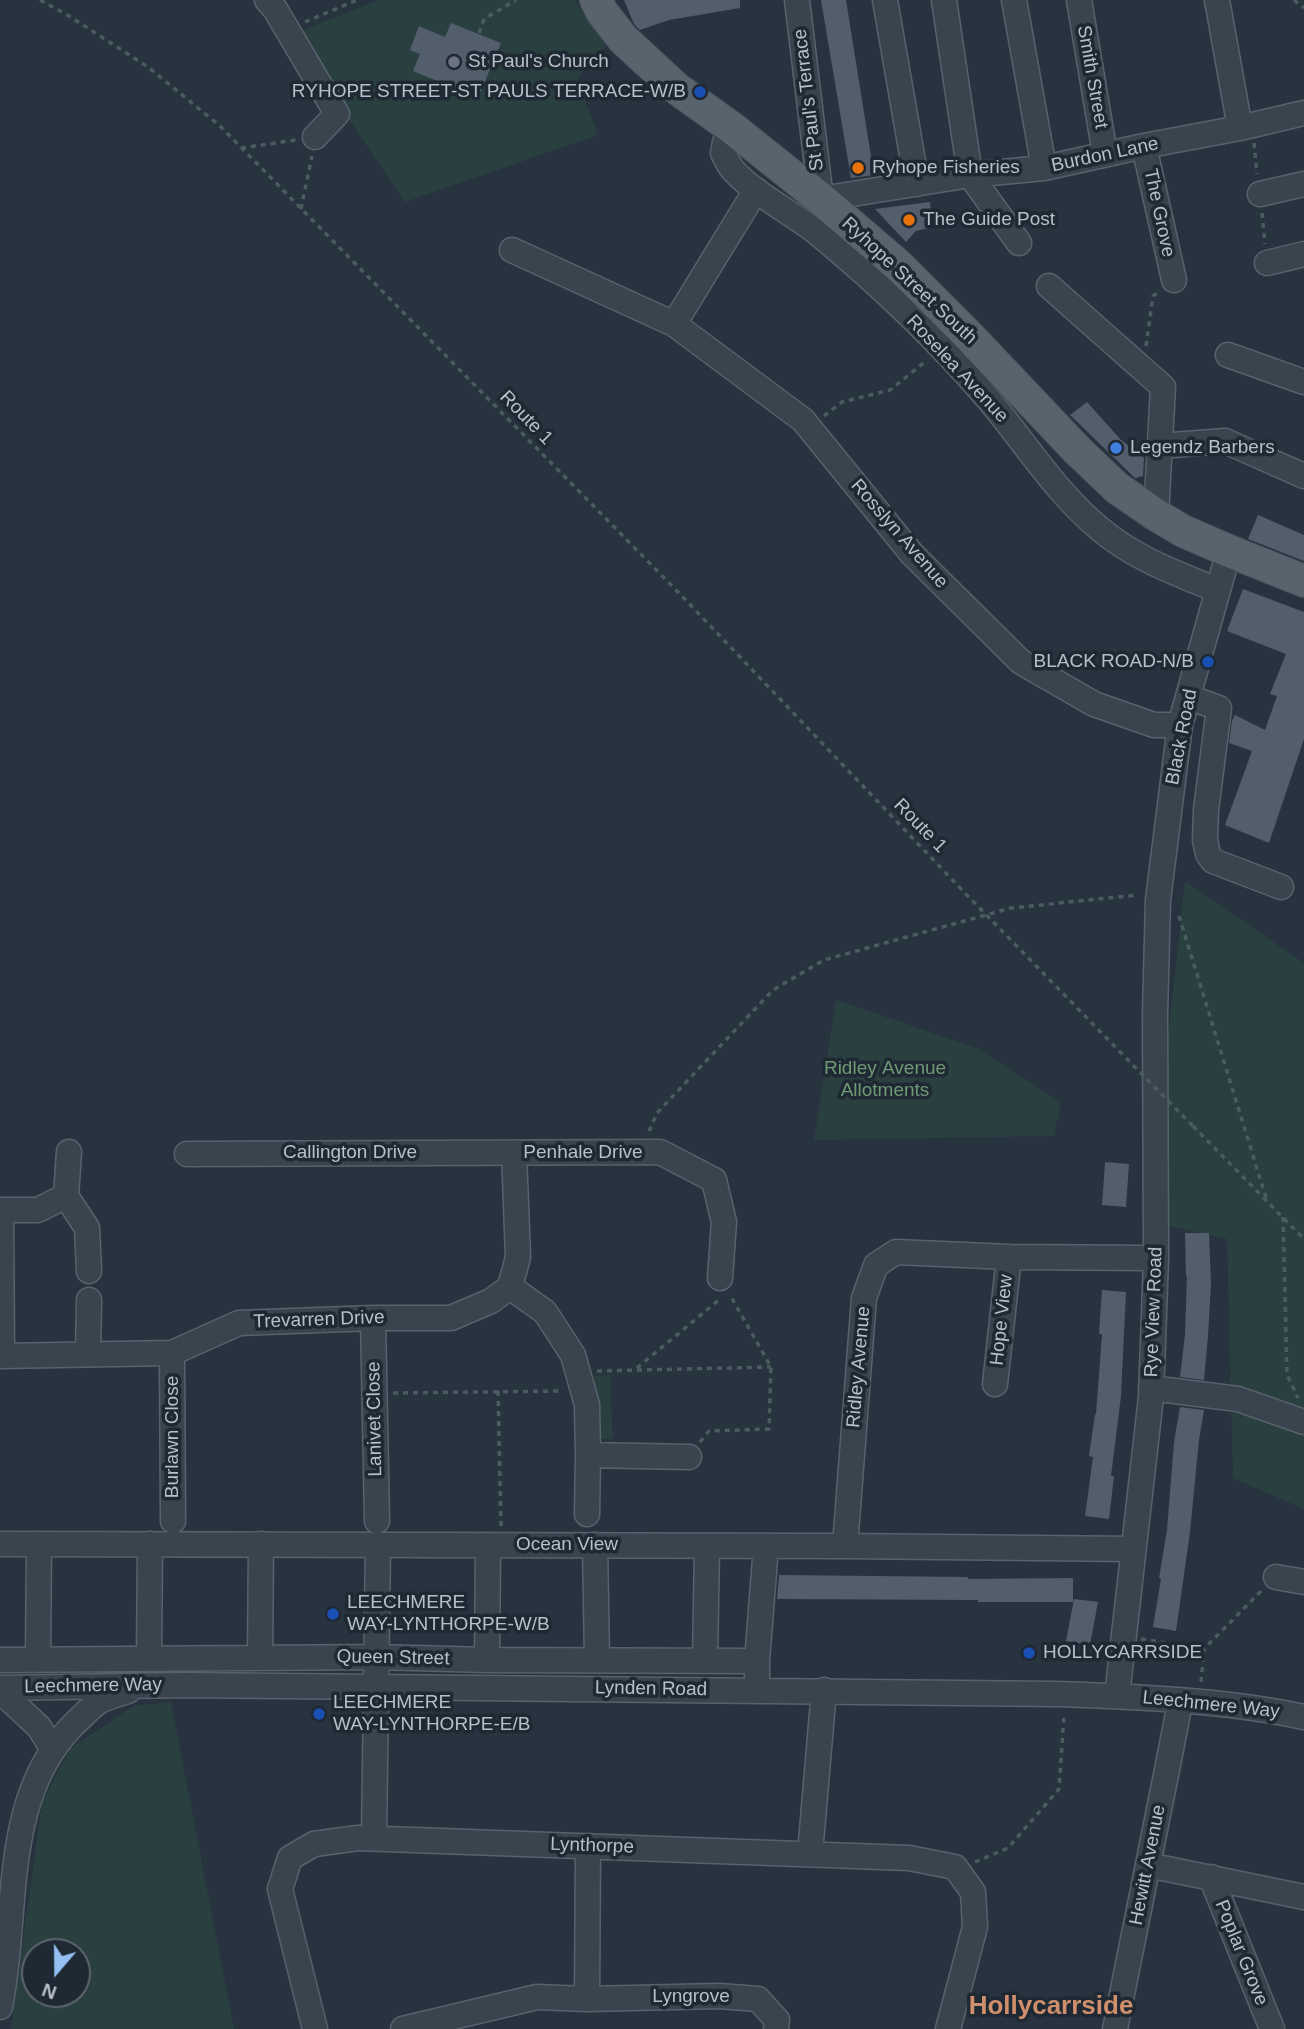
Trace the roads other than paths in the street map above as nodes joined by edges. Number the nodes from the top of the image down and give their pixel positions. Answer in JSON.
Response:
{"nodes":[{"id":1,"x":267,"y":0,"type":"edge"},
{"id":2,"x":596,"y":0,"type":"edge"},
{"id":3,"x":797,"y":0,"type":"edge"},
{"id":4,"x":885,"y":0,"type":"edge"},
{"id":5,"x":944,"y":0,"type":"edge"},
{"id":6,"x":1014,"y":0,"type":"edge"},
{"id":7,"x":1079,"y":0,"type":"edge"},
{"id":8,"x":1216,"y":0,"type":"edge"},
{"id":9,"x":1304,"y":113,"type":"edge"},
{"id":10,"x":732,"y":128,"type":"junction"},
{"id":11,"x":1240,"y":128,"type":"junction"},
{"id":12,"x":315,"y":137,"type":"road end"},
{"id":13,"x":1144,"y":146,"type":"junction"},
{"id":14,"x":1105,"y":154,"type":"junction"},
{"id":15,"x":1044,"y":168,"type":"junction"},
{"id":16,"x":970,"y":175,"type":"junction"},
{"id":17,"x":917,"y":184,"type":"junction"},
{"id":18,"x":1304,"y":184,"type":"edge"},
{"id":19,"x":756,"y":190,"type":"junction"},
{"id":20,"x":1260,"y":194,"type":"dead end"},
{"id":21,"x":821,"y":199,"type":"junction"},
{"id":22,"x":1019,"y":243,"type":"dead end"},
{"id":23,"x":512,"y":250,"type":"dead end"},
{"id":24,"x":1304,"y":254,"type":"edge"},
{"id":25,"x":1267,"y":263,"type":"dead end"},
{"id":26,"x":1174,"y":280,"type":"road end"},
{"id":27,"x":1049,"y":286,"type":"dead end"},
{"id":28,"x":674,"y":324,"type":"junction"},
{"id":29,"x":1228,"y":355,"type":"dead end"},
{"id":30,"x":1304,"y":382,"type":"edge"},
{"id":31,"x":1160,"y":446,"type":"junction"},
{"id":32,"x":1304,"y":476,"type":"edge"},
{"id":33,"x":1156,"y":515,"type":"junction"},
{"id":34,"x":1229,"y":551,"type":"junction"},
{"id":35,"x":1304,"y":581,"type":"edge"},
{"id":36,"x":1217,"y":590,"type":"junction"},
{"id":37,"x":1188,"y":696,"type":"junction"},
{"id":38,"x":1180,"y":725,"type":"junction"},
{"id":39,"x":1281,"y":887,"type":"dead end"},
{"id":40,"x":1157,"y":927,"type":"joint"},
{"id":41,"x":69,"y":1152,"type":"dead end"},
{"id":42,"x":514,"y":1153,"type":"junction"},
{"id":43,"x":187,"y":1154,"type":"dead end"},
{"id":44,"x":66,"y":1196,"type":"junction"},
{"id":45,"x":0,"y":1210,"type":"edge"},
{"id":46,"x":1009,"y":1257,"type":"junction"},
{"id":47,"x":1156,"y":1258,"type":"junction"},
{"id":48,"x":89,"y":1271,"type":"dead end"},
{"id":49,"x":720,"y":1278,"type":"dead end"},
{"id":50,"x":510,"y":1287,"type":"junction"},
{"id":51,"x":89,"y":1300,"type":"dead end"},
{"id":52,"x":373,"y":1318,"type":"junction"},
{"id":53,"x":88,"y":1353,"type":"junction"},
{"id":54,"x":172,"y":1353,"type":"junction"},
{"id":55,"x":1,"y":1356,"type":"edge"},
{"id":56,"x":995,"y":1384,"type":"dead end"},
{"id":57,"x":1151,"y":1388,"type":"junction"},
{"id":58,"x":1301,"y":1410,"type":"edge"},
{"id":59,"x":589,"y":1455,"type":"junction"},
{"id":60,"x":689,"y":1457,"type":"road end"},
{"id":61,"x":587,"y":1514,"type":"dead end"},
{"id":62,"x":173,"y":1521,"type":"dead end"},
{"id":63,"x":377,"y":1533,"type":"junction"},
{"id":64,"x":0,"y":1544,"type":"edge"},
{"id":65,"x":39,"y":1544,"type":"junction"},
{"id":66,"x":150,"y":1544,"type":"junction"},
{"id":67,"x":261,"y":1544,"type":"junction"},
{"id":68,"x":495,"y":1545,"type":"junction"},
{"id":69,"x":595,"y":1545,"type":"junction"},
{"id":70,"x":707,"y":1546,"type":"junction"},
{"id":71,"x":766,"y":1546,"type":"junction"},
{"id":72,"x":845,"y":1546,"type":"junction"},
{"id":73,"x":1133,"y":1549,"type":"junction"},
{"id":74,"x":1276,"y":1577,"type":"road end"},
{"id":75,"x":1304,"y":1582,"type":"edge"},
{"id":76,"x":377,"y":1657,"type":"junction"},
{"id":77,"x":260,"y":1658,"type":"junction"},
{"id":78,"x":149,"y":1659,"type":"junction"},
{"id":79,"x":0,"y":1660,"type":"edge"},
{"id":80,"x":38,"y":1660,"type":"junction"},
{"id":81,"x":487,"y":1660,"type":"junction"},
{"id":82,"x":597,"y":1660,"type":"junction"},
{"id":83,"x":705,"y":1660,"type":"junction"},
{"id":84,"x":757,"y":1661,"type":"junction"},
{"id":85,"x":185,"y":1685,"type":"junction"},
{"id":86,"x":376,"y":1686,"type":"junction"},
{"id":87,"x":0,"y":1690,"type":"edge"},
{"id":88,"x":824,"y":1690,"type":"junction"},
{"id":89,"x":757,"y":1691,"type":"junction"},
{"id":90,"x":1117,"y":1696,"type":"junction"},
{"id":91,"x":1189,"y":1702,"type":"junction"},
{"id":92,"x":1304,"y":1717,"type":"edge"},
{"id":93,"x":53,"y":1750,"type":"junction"},
{"id":94,"x":374,"y":1838,"type":"junction"},
{"id":95,"x":587,"y":1846,"type":"junction"},
{"id":96,"x":810,"y":1854,"type":"junction"},
{"id":97,"x":1148,"y":1865,"type":"junction"},
{"id":98,"x":1211,"y":1877,"type":"junction"},
{"id":99,"x":1304,"y":1897,"type":"edge"},
{"id":100,"x":587,"y":1999,"type":"junction"},
{"id":101,"x":0,"y":2007,"type":"edge"},
{"id":102,"x":315,"y":2029,"type":"edge"},
{"id":103,"x":403,"y":2029,"type":"edge"},
{"id":104,"x":776,"y":2029,"type":"edge"},
{"id":105,"x":947,"y":2029,"type":"edge"},
{"id":106,"x":1115,"y":2029,"type":"edge"},
{"id":107,"x":1272,"y":2029,"type":"edge"}],
"edges":[{"from":1,"to":12,"type":"street"},
{"from":2,"to":10,"type":"main road","name":"Ryhope Street South"},
{"from":3,"to":21,"type":"street","name":"St Paul's Terrace"},
{"from":4,"to":17,"type":"street"},
{"from":5,"to":16,"type":"street"},
{"from":6,"to":15,"type":"street"},
{"from":7,"to":14,"type":"street","name":"Smith Street"},
{"from":8,"to":11,"type":"street"},
{"from":9,"to":11,"type":"street","name":"Burdon Lane"},
{"from":10,"to":19,"type":"street","name":"Roselea Avenue"},
{"from":10,"to":21,"type":"main road","name":"Ryhope Street South"},
{"from":11,"to":13,"type":"street","name":"Burdon Lane"},
{"from":13,"to":14,"type":"street","name":"Burdon Lane"},
{"from":13,"to":26,"type":"street","name":"The Grove"},
{"from":14,"to":15,"type":"street","name":"Burdon Lane"},
{"from":15,"to":16,"type":"street","name":"Burdon Lane"},
{"from":16,"to":17,"type":"street","name":"Burdon Lane"},
{"from":16,"to":22,"type":"street"},
{"from":17,"to":21,"type":"street","name":"Burdon Lane"},
{"from":18,"to":20,"type":"street"},
{"from":19,"to":28,"type":"street"},
{"from":19,"to":36,"type":"street","name":"Roselea Avenue"},
{"from":21,"to":33,"type":"main road","name":"Ryhope Street South"},
{"from":23,"to":28,"type":"street","name":"Rosslyn Avenue"},
{"from":24,"to":25,"type":"street"},
{"from":27,"to":31,"type":"street"},
{"from":28,"to":38,"type":"street","name":"Rosslyn Avenue"},
{"from":29,"to":30,"type":"street"},
{"from":31,"to":32,"type":"street"},
{"from":31,"to":33,"type":"street"},
{"from":33,"to":34,"type":"main road","name":"Ryhope Street South"},
{"from":34,"to":35,"type":"main road","name":"Ryhope Street South"},
{"from":34,"to":36,"type":"street","name":"Black Road"},
{"from":36,"to":37,"type":"street","name":"Black Road"},
{"from":37,"to":38,"type":"street","name":"Black Road"},
{"from":37,"to":39,"type":"street"},
{"from":38,"to":40,"type":"street","name":"Black Road"},
{"from":40,"to":47,"type":"street","name":"Rye View Road"},
{"from":41,"to":44,"type":"street"},
{"from":42,"to":43,"type":"street","name":"Callington Drive"},
{"from":42,"to":49,"type":"street","name":"Penhale Drive"},
{"from":42,"to":50,"type":"street"},
{"from":44,"to":45,"type":"street"},
{"from":44,"to":48,"type":"street"},
{"from":45,"to":55,"type":"street"},
{"from":46,"to":47,"type":"street","name":"Ridley Avenue"},
{"from":46,"to":56,"type":"street","name":"Hope View"},
{"from":46,"to":72,"type":"street","name":"Ridley Avenue"},
{"from":47,"to":57,"type":"street","name":"Rye View Road"},
{"from":50,"to":52,"type":"street","name":"Trevarren Drive"},
{"from":50,"to":59,"type":"street"},
{"from":51,"to":53,"type":"street"},
{"from":52,"to":54,"type":"street","name":"Trevarren Drive"},
{"from":52,"to":63,"type":"street","name":"Lanivet Close"},
{"from":53,"to":54,"type":"street","name":"Trevarren Drive"},
{"from":53,"to":55,"type":"street","name":"Trevarren Drive"},
{"from":54,"to":62,"type":"street","name":"Burlawn Close"},
{"from":57,"to":58,"type":"street"},
{"from":57,"to":73,"type":"street","name":"Rye View Road"},
{"from":59,"to":60,"type":"street"},
{"from":59,"to":61,"type":"street"},
{"from":63,"to":67,"type":"street","name":"Ocean View"},
{"from":63,"to":68,"type":"street","name":"Ocean View"},
{"from":63,"to":76,"type":"street"},
{"from":64,"to":65,"type":"street","name":"Ocean View"},
{"from":65,"to":66,"type":"street","name":"Ocean View"},
{"from":65,"to":80,"type":"street"},
{"from":66,"to":67,"type":"street","name":"Ocean View"},
{"from":66,"to":78,"type":"street"},
{"from":67,"to":77,"type":"street"},
{"from":68,"to":69,"type":"street","name":"Ocean View"},
{"from":68,"to":81,"type":"street"},
{"from":69,"to":70,"type":"street","name":"Ocean View"},
{"from":69,"to":82,"type":"street"},
{"from":70,"to":71,"type":"street","name":"Ocean View"},
{"from":70,"to":83,"type":"street"},
{"from":71,"to":72,"type":"street","name":"Ocean View"},
{"from":71,"to":84,"type":"street"},
{"from":72,"to":73,"type":"street","name":"Ocean View"},
{"from":73,"to":90,"type":"street","name":"Rye View Road"},
{"from":74,"to":75,"type":"street"},
{"from":76,"to":77,"type":"street","name":"Queen Street"},
{"from":76,"to":81,"type":"street","name":"Queen Street"},
{"from":76,"to":86,"type":"street"},
{"from":77,"to":78,"type":"street","name":"Queen Street"},
{"from":78,"to":80,"type":"street","name":"Queen Street"},
{"from":79,"to":80,"type":"street","name":"Queen Street"},
{"from":81,"to":82,"type":"street","name":"Queen Street"},
{"from":82,"to":83,"type":"street","name":"Queen Street"},
{"from":83,"to":84,"type":"street","name":"Queen Street"},
{"from":84,"to":89,"type":"street"},
{"from":85,"to":86,"type":"street","name":"Lynden Road"},
{"from":85,"to":87,"type":"street","name":"Leechmere Way"},
{"from":85,"to":93,"type":"street"},
{"from":86,"to":89,"type":"street","name":"Lynden Road"},
{"from":86,"to":94,"type":"street"},
{"from":87,"to":93,"type":"street"},
{"from":88,"to":89,"type":"street","name":"Lynden Road"},
{"from":88,"to":90,"type":"street","name":"Lynden Road"},
{"from":88,"to":96,"type":"street"},
{"from":90,"to":91,"type":"street","name":"Leechmere Way"},
{"from":91,"to":92,"type":"street","name":"Leechmere Way"},
{"from":91,"to":97,"type":"street","name":"Hewitt Avenue"},
{"from":93,"to":101,"type":"street"},
{"from":94,"to":95,"type":"street","name":"Lynthorpe"},
{"from":94,"to":102,"type":"street","name":"Lynthorpe"},
{"from":95,"to":96,"type":"street","name":"Lynthorpe"},
{"from":95,"to":100,"type":"street"},
{"from":96,"to":105,"type":"street","name":"Lynthorpe"},
{"from":97,"to":98,"type":"street"},
{"from":97,"to":106,"type":"street","name":"Hewitt Avenue"},
{"from":98,"to":99,"type":"street"},
{"from":98,"to":107,"type":"street","name":"Poplar Grove"},
{"from":100,"to":103,"type":"street","name":"Lyngrove"},
{"from":100,"to":104,"type":"street","name":"Lyngrove"}]}
